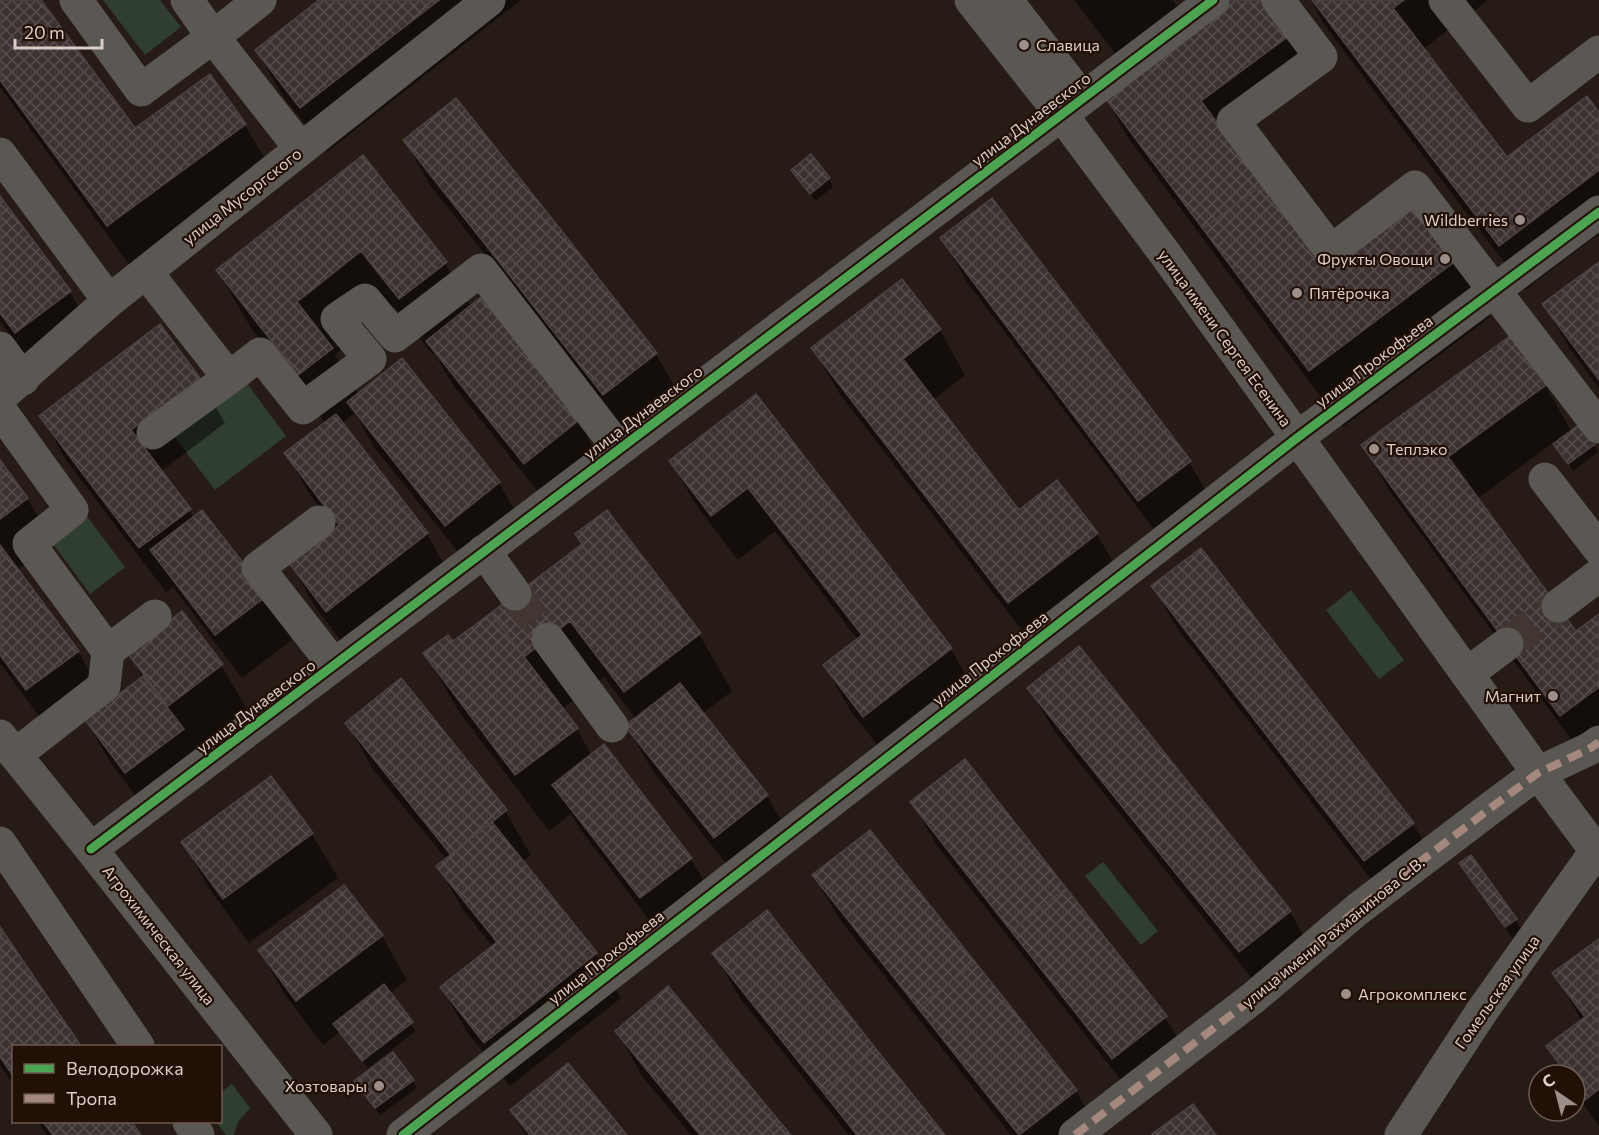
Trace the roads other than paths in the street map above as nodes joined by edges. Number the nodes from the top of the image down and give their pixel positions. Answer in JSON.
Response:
{"nodes":[{"id":1,"x":76,"y":0,"type":"edge"},
{"id":2,"x":187,"y":0,"type":"edge"},
{"id":3,"x":260,"y":0,"type":"edge"},
{"id":4,"x":489,"y":0,"type":"edge"},
{"id":5,"x":971,"y":0,"type":"edge"},
{"id":6,"x":1006,"y":0,"type":"edge"},
{"id":7,"x":1213,"y":0,"type":"edge"},
{"id":8,"x":1278,"y":0,"type":"edge"},
{"id":9,"x":1445,"y":0,"type":"edge"},
{"id":10,"x":213,"y":37,"type":"junction"},
{"id":11,"x":1599,"y":52,"type":"edge"},
{"id":12,"x":1072,"y":106,"type":"junction"},
{"id":13,"x":301,"y":149,"type":"junction"},
{"id":14,"x":0,"y":154,"type":"edge"},
{"id":15,"x":1599,"y":212,"type":"edge"},
{"id":16,"x":146,"y":272,"type":"junction"},
{"id":17,"x":1494,"y":290,"type":"junction"},
{"id":18,"x":109,"y":302,"type":"junction"},
{"id":19,"x":0,"y":348,"type":"edge"},
{"id":20,"x":229,"y":378,"type":"junction"},
{"id":21,"x":12,"y":388,"type":"edge"},
{"id":22,"x":0,"y":410,"type":"edge"},
{"id":23,"x":1599,"y":427,"type":"edge"},
{"id":24,"x":153,"y":433,"type":"dead end"},
{"id":25,"x":1297,"y":438,"type":"junction"},
{"id":26,"x":619,"y":449,"type":"junction"},
{"id":27,"x":1545,"y":479,"type":"dead end"},
{"id":28,"x":319,"y":522,"type":"dead end"},
{"id":29,"x":1599,"y":549,"type":"edge"},
{"id":30,"x":484,"y":551,"type":"junction"},
{"id":31,"x":1599,"y":575,"type":"edge"},
{"id":32,"x":515,"y":594,"type":"tunnel mouth"},
{"id":33,"x":1558,"y":606,"type":"tunnel mouth"},
{"id":34,"x":155,"y":616,"type":"dead end"},
{"id":35,"x":548,"y":639,"type":"tunnel mouth"},
{"id":36,"x":1507,"y":644,"type":"tunnel mouth"},
{"id":37,"x":108,"y":651,"type":"junction"},
{"id":38,"x":334,"y":665,"type":"junction"},
{"id":39,"x":1467,"y":674,"type":"junction"},
{"id":40,"x":612,"y":726,"type":"dead end"},
{"id":41,"x":1599,"y":742,"type":"edge"},
{"id":42,"x":7,"y":746,"type":"edge"},
{"id":43,"x":1538,"y":773,"type":"junction"},
{"id":44,"x":0,"y":843,"type":"edge"},
{"id":45,"x":91,"y":849,"type":"junction"},
{"id":46,"x":1597,"y":853,"type":"edge"},
{"id":47,"x":137,"y":1045,"type":"edge"},
{"id":48,"x":316,"y":1135,"type":"edge"},
{"id":49,"x":403,"y":1135,"type":"edge"},
{"id":50,"x":1075,"y":1135,"type":"edge"},
{"id":51,"x":1401,"y":1135,"type":"edge"}],
"edges":[{"from":1,"to":10,"type":"street"},
{"from":2,"to":10,"type":"street"},
{"from":3,"to":10,"type":"street"},
{"from":4,"to":13,"type":"street","name":"улица Мусоргского"},
{"from":5,"to":12,"type":"street","name":"улица имени Сергея Есенина"},
{"from":6,"to":12,"type":"street"},
{"from":7,"to":12,"type":"street","name":"улица Дунаевского"},
{"from":8,"to":17,"type":"street"},
{"from":9,"to":11,"type":"street"},
{"from":10,"to":13,"type":"street"},
{"from":12,"to":25,"type":"street","name":"улица имени Сергея Есенина"},
{"from":12,"to":26,"type":"street","name":"улица Дунаевского"},
{"from":13,"to":16,"type":"street","name":"улица Мусоргского"},
{"from":14,"to":18,"type":"street"},
{"from":15,"to":17,"type":"street","name":"улица Прокофьева"},
{"from":16,"to":18,"type":"street","name":"улица Мусоргского"},
{"from":16,"to":20,"type":"street"},
{"from":17,"to":23,"type":"street"},
{"from":17,"to":25,"type":"street","name":"улица Прокофьева"},
{"from":18,"to":21,"type":"street","name":"улица Мусоргского"},
{"from":19,"to":21,"type":"street"},
{"from":20,"to":24,"type":"street"},
{"from":20,"to":26,"type":"street"},
{"from":22,"to":37,"type":"street"},
{"from":25,"to":39,"type":"street","name":"улица имени Сергея Есенина"},
{"from":25,"to":49,"type":"street","name":"улица Прокофьева"},
{"from":26,"to":30,"type":"street","name":"улица Дунаевского"},
{"from":27,"to":29,"type":"street"},
{"from":28,"to":38,"type":"street"},
{"from":30,"to":32,"type":"street"},
{"from":30,"to":38,"type":"street","name":"улица Дунаевского"},
{"from":31,"to":33,"type":"street"},
{"from":34,"to":37,"type":"street"},
{"from":35,"to":40,"type":"street"},
{"from":36,"to":39,"type":"street"},
{"from":37,"to":42,"type":"street"},
{"from":38,"to":45,"type":"street","name":"улица Дунаевского"},
{"from":39,"to":43,"type":"street","name":"улица имени Сергея Есенина"},
{"from":41,"to":43,"type":"street","name":"улица имени Рахманинова С.В."},
{"from":42,"to":45,"type":"street","name":"Агрохимическая улица"},
{"from":43,"to":46,"type":"street","name":"улица имени Сергея Есенина"},
{"from":43,"to":50,"type":"street","name":"улица имени Рахманинова С.В."},
{"from":44,"to":47,"type":"street"},
{"from":45,"to":48,"type":"street","name":"Агрохимическая улица"},
{"from":46,"to":51,"type":"street","name":"Гомельская улица"}]}
